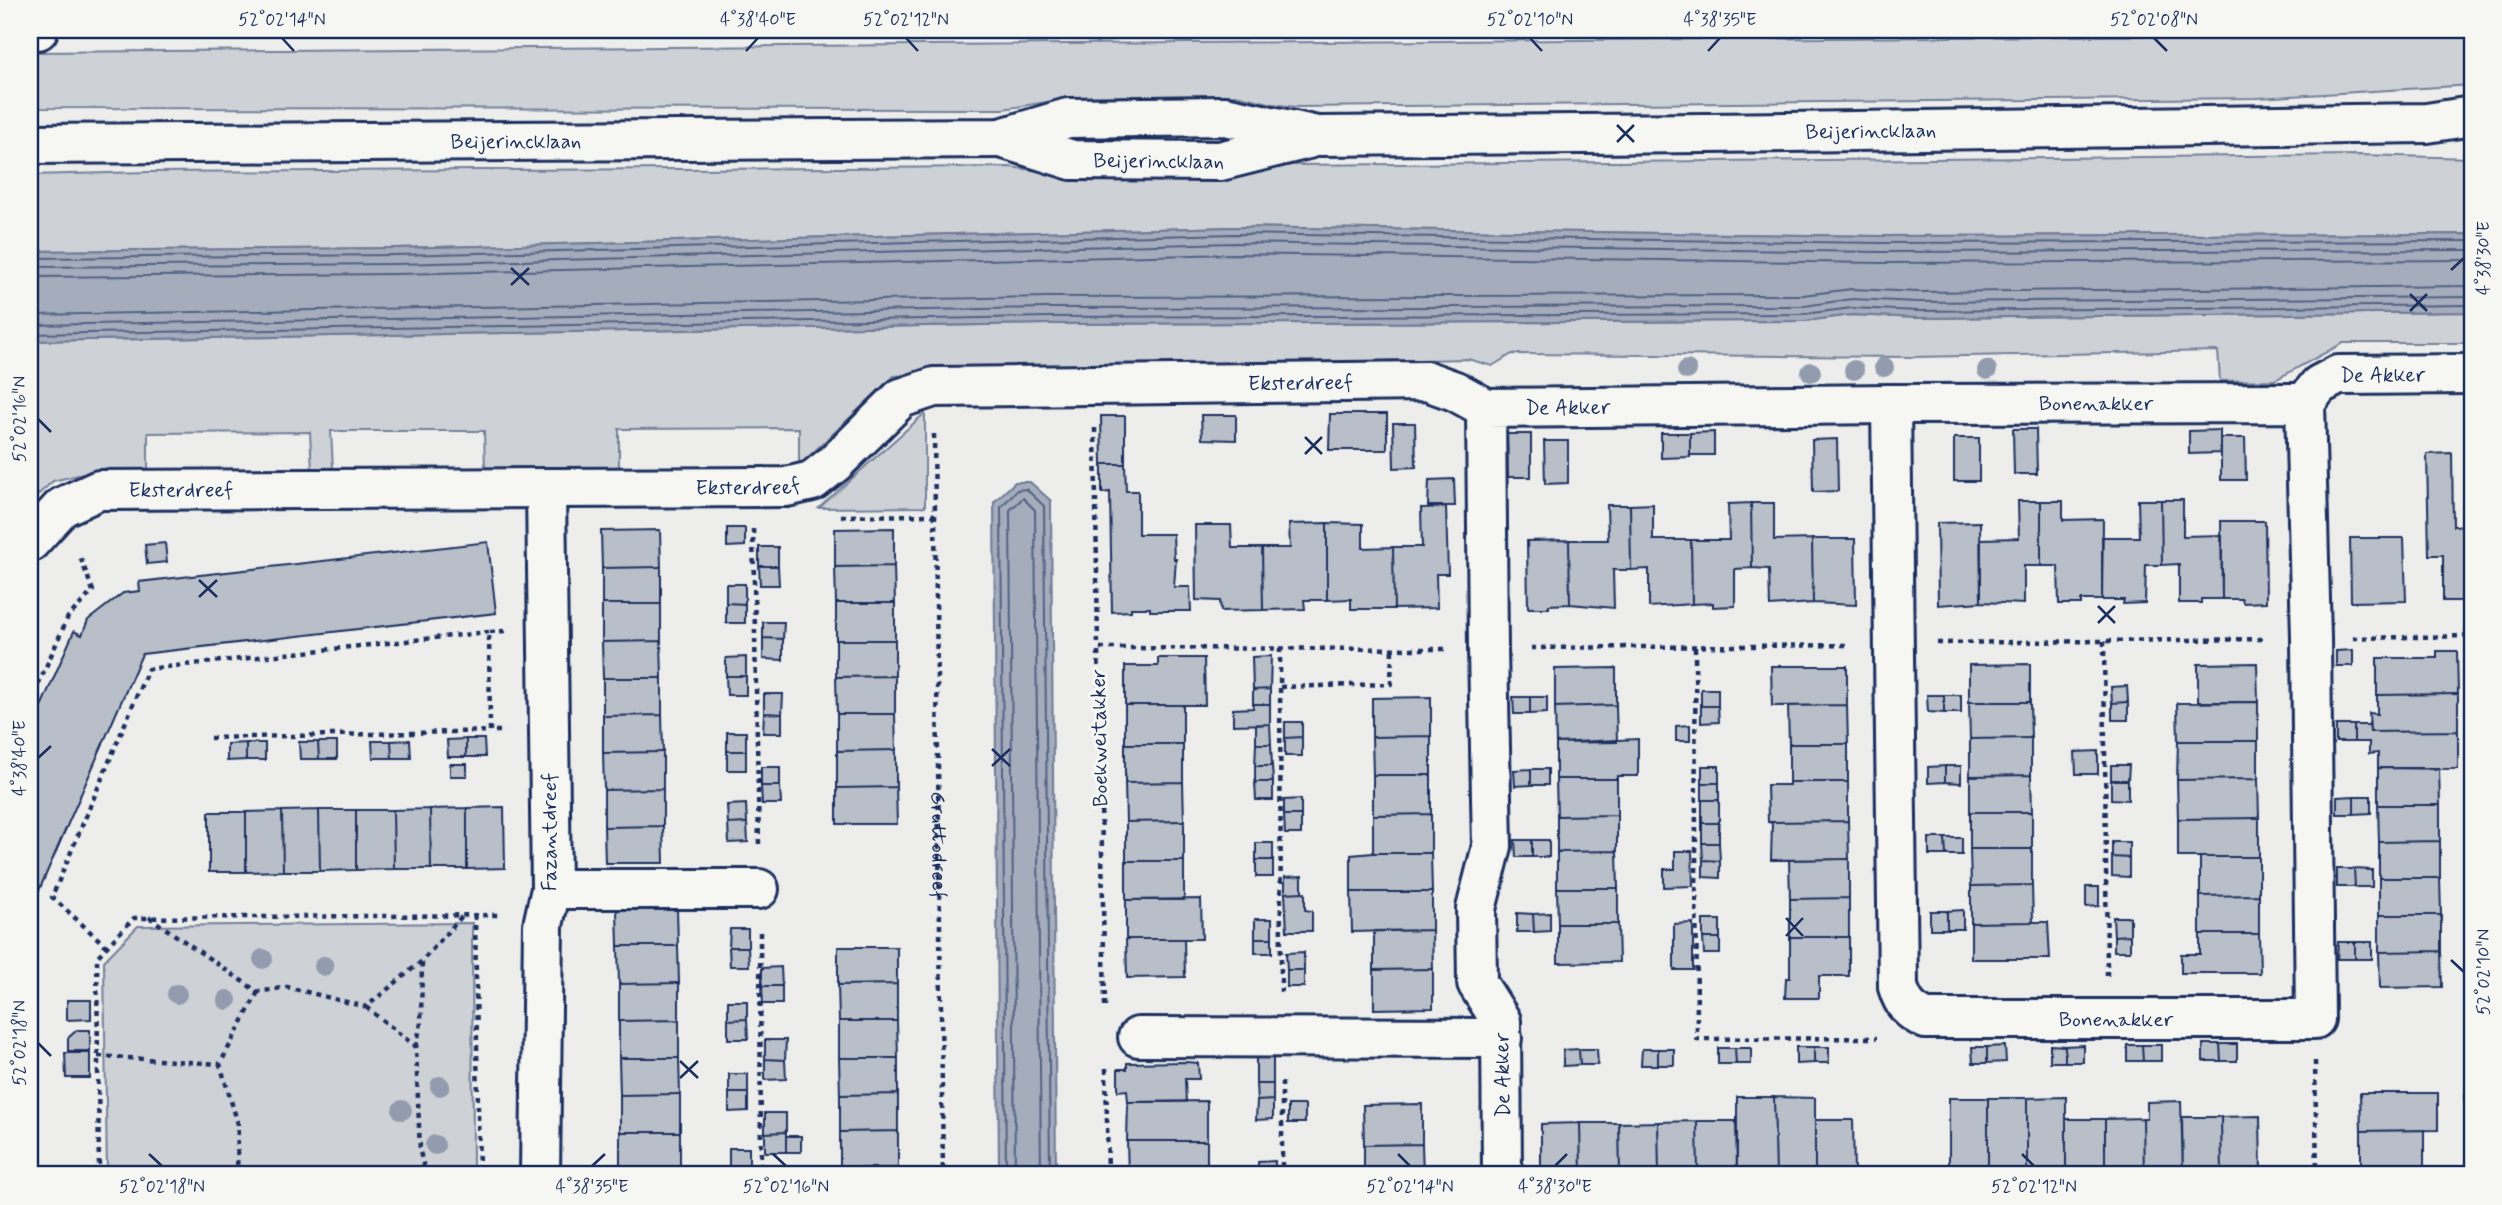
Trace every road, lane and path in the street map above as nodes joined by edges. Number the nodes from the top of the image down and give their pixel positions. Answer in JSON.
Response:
{"nodes":[{"id":1,"x":30,"y":30,"type":"edge"},
{"id":2,"x":38,"y":30,"type":"edge"},
{"id":3,"x":2472,"y":116,"type":"edge"},
{"id":4,"x":2427,"y":123,"type":"junction"},
{"id":5,"x":2472,"y":130,"type":"edge"},
{"id":6,"x":30,"y":144,"type":"edge"},
{"id":7,"x":2472,"y":374,"type":"edge"},
{"id":8,"x":1095,"y":385,"type":"junction"},
{"id":9,"x":934,"y":387,"type":"junction"},
{"id":10,"x":2305,"y":403,"type":"junction"},
{"id":11,"x":1891,"y":404,"type":"junction"},
{"id":12,"x":1486,"y":408,"type":"junction"},
{"id":13,"x":769,"y":487,"type":"junction"},
{"id":14,"x":546,"y":488,"type":"junction"},
{"id":15,"x":62,"y":507,"type":"junction"},
{"id":16,"x":935,"y":515,"type":"junction"},
{"id":17,"x":30,"y":542,"type":"edge"},
{"id":18,"x":489,"y":632,"type":"dead end"},
{"id":19,"x":2472,"y":636,"type":"edge"},
{"id":20,"x":2311,"y":639,"type":"junction"},
{"id":21,"x":2104,"y":641,"type":"junction"},
{"id":22,"x":1894,"y":644,"type":"junction"},
{"id":23,"x":1695,"y":647,"type":"junction"},
{"id":24,"x":1280,"y":648,"type":"junction"},
{"id":25,"x":1098,"y":649,"type":"junction"},
{"id":26,"x":1392,"y":649,"type":"junction"},
{"id":27,"x":1488,"y":649,"type":"junction"},
{"id":28,"x":1280,"y":687,"type":"junction"},
{"id":29,"x":30,"y":703,"type":"edge"},
{"id":30,"x":490,"y":731,"type":"dead end"},
{"id":31,"x":211,"y":737,"type":"dead end"},
{"id":32,"x":759,"y":888,"type":"junction"},
{"id":33,"x":548,"y":902,"type":"junction"},
{"id":34,"x":462,"y":915,"type":"junction"},
{"id":35,"x":475,"y":915,"type":"junction"},
{"id":36,"x":149,"y":917,"type":"junction"},
{"id":37,"x":107,"y":947,"type":"junction"},
{"id":38,"x":422,"y":961,"type":"junction"},
{"id":39,"x":258,"y":992,"type":"junction"},
{"id":40,"x":366,"y":1007,"type":"junction"},
{"id":41,"x":1915,"y":1014,"type":"junction"},
{"id":42,"x":1105,"y":1015,"type":"dead end"},
{"id":43,"x":2108,"y":1018,"type":"junction"},
{"id":44,"x":1281,"y":1038,"type":"junction"},
{"id":45,"x":1502,"y":1038,"type":"junction"},
{"id":46,"x":1122,"y":1046,"type":"joint"},
{"id":47,"x":416,"y":1047,"type":"junction"},
{"id":48,"x":98,"y":1056,"type":"junction"},
{"id":49,"x":220,"y":1064,"type":"junction"},
{"id":50,"x":2316,"y":1101,"type":"dead end"},
{"id":51,"x":424,"y":1174,"type":"edge"},
{"id":52,"x":99,"y":1175,"type":"edge"},
{"id":53,"x":237,"y":1175,"type":"edge"},
{"id":54,"x":479,"y":1175,"type":"edge"},
{"id":55,"x":540,"y":1175,"type":"edge"},
{"id":56,"x":761,"y":1175,"type":"edge"},
{"id":57,"x":943,"y":1175,"type":"edge"},
{"id":58,"x":1108,"y":1175,"type":"edge"},
{"id":59,"x":1282,"y":1175,"type":"edge"},
{"id":60,"x":1502,"y":1175,"type":"edge"},
{"id":61,"x":2317,"y":1175,"type":"edge"}],
"edges":[{"from":1,"to":2,"type":"street"},
{"from":3,"to":4,"type":"street","name":"Beijerincklaan"},
{"from":4,"to":5,"type":"street","name":"Beijerincklaan"},
{"from":4,"to":6,"type":"street","name":"Beijerincklaan"},
{"from":7,"to":10,"type":"street","name":"De Akker"},
{"from":8,"to":9,"type":"street","name":"Eksterdreef"},
{"from":8,"to":12,"type":"street","name":"Eksterdreef"},
{"from":8,"to":25,"type":"path"},
{"from":9,"to":13,"type":"street","name":"Eksterdreef"},
{"from":9,"to":16,"type":"path","name":"Gruttodreef"},
{"from":10,"to":11,"type":"street","name":"Bonenakker"},
{"from":10,"to":20,"type":"street","name":"Bonenakker"},
{"from":11,"to":12,"type":"street","name":"De Akker"},
{"from":11,"to":22,"type":"street"},
{"from":12,"to":27,"type":"street","name":"De Akker"},
{"from":13,"to":14,"type":"street","name":"Eksterdreef"},
{"from":13,"to":16,"type":"path"},
{"from":13,"to":32,"type":"path"},
{"from":14,"to":15,"type":"street","name":"Eksterdreef"},
{"from":14,"to":33,"type":"street","name":"Fazantdreef"},
{"from":15,"to":17,"type":"street","name":"Eksterdreef"},
{"from":15,"to":29,"type":"path"},
{"from":16,"to":57,"type":"path","name":"Gruttodreef"},
{"from":18,"to":37,"type":"path"},
{"from":19,"to":20,"type":"path"},
{"from":20,"to":21,"type":"path"},
{"from":20,"to":43,"type":"street","name":"Bonenakker"},
{"from":21,"to":22,"type":"path"},
{"from":21,"to":43,"type":"path"},
{"from":22,"to":23,"type":"path"},
{"from":22,"to":41,"type":"street"},
{"from":23,"to":27,"type":"path"},
{"from":23,"to":41,"type":"path"},
{"from":24,"to":25,"type":"path","name":"Boekweitakker"},
{"from":24,"to":26,"type":"path","name":"Boekweitakker"},
{"from":24,"to":28,"type":"path"},
{"from":25,"to":42,"type":"path","name":"Boekweitakker"},
{"from":26,"to":27,"type":"path","name":"Boekweitakker"},
{"from":26,"to":28,"type":"path"},
{"from":27,"to":45,"type":"street","name":"De Akker"},
{"from":28,"to":44,"type":"path"},
{"from":30,"to":31,"type":"path"},
{"from":32,"to":33,"type":"street"},
{"from":32,"to":56,"type":"path"},
{"from":33,"to":35,"type":"path"},
{"from":33,"to":55,"type":"street","name":"Fazantdreef"},
{"from":34,"to":35,"type":"path"},
{"from":34,"to":36,"type":"path"},
{"from":34,"to":38,"type":"path"},
{"from":35,"to":54,"type":"path"},
{"from":36,"to":37,"type":"path"},
{"from":36,"to":39,"type":"path"},
{"from":37,"to":48,"type":"path"},
{"from":38,"to":40,"type":"path"},
{"from":38,"to":47,"type":"path"},
{"from":39,"to":40,"type":"path"},
{"from":39,"to":49,"type":"path"},
{"from":40,"to":47,"type":"path"},
{"from":41,"to":43,"type":"street","name":"Bonenakker"},
{"from":44,"to":45,"type":"street"},
{"from":44,"to":46,"type":"street"},
{"from":44,"to":59,"type":"path"},
{"from":45,"to":60,"type":"street","name":"De Akker"},
{"from":46,"to":58,"type":"path"},
{"from":47,"to":51,"type":"path"},
{"from":48,"to":49,"type":"path"},
{"from":48,"to":52,"type":"path"},
{"from":49,"to":53,"type":"path"},
{"from":50,"to":61,"type":"path"}]}
